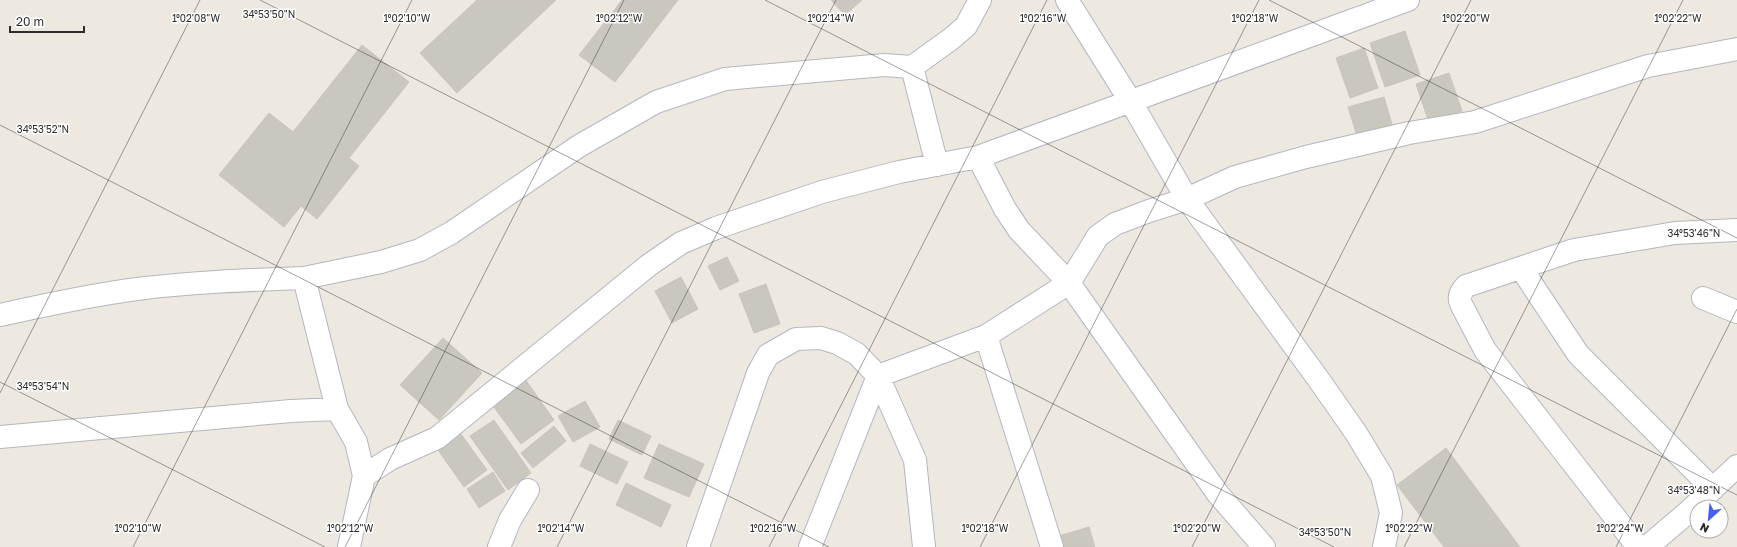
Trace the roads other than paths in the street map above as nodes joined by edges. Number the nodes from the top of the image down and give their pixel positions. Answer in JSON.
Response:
{"nodes":[{"id":1,"x":980,"y":0,"type":"edge"},
{"id":2,"x":1067,"y":0,"type":"edge"},
{"id":3,"x":1408,"y":0,"type":"edge"},
{"id":4,"x":1737,"y":49,"type":"edge"},
{"id":5,"x":912,"y":67,"type":"junction"},
{"id":6,"x":1131,"y":102,"type":"junction"},
{"id":7,"x":978,"y":157,"type":"junction"},
{"id":8,"x":937,"y":165,"type":"junction"},
{"id":9,"x":1187,"y":199,"type":"junction"},
{"id":10,"x":1737,"y":230,"type":"edge"},
{"id":11,"x":1521,"y":268,"type":"junction"},
{"id":12,"x":304,"y":278,"type":"junction"},
{"id":13,"x":1069,"y":283,"type":"junction"},
{"id":14,"x":1702,"y":298,"type":"dead end"},
{"id":15,"x":1737,"y":312,"type":"edge"},
{"id":16,"x":0,"y":315,"type":"edge"},
{"id":17,"x":986,"y":336,"type":"junction"},
{"id":18,"x":878,"y":376,"type":"junction"},
{"id":19,"x":337,"y":409,"type":"junction"},
{"id":20,"x":0,"y":437,"type":"edge"},
{"id":21,"x":1737,"y":466,"type":"edge"},
{"id":22,"x":364,"y":476,"type":"junction"},
{"id":23,"x":1713,"y":489,"type":"junction"},
{"id":24,"x":528,"y":490,"type":"dead end"},
{"id":25,"x":349,"y":547,"type":"edge"},
{"id":26,"x":499,"y":547,"type":"edge"},
{"id":27,"x":698,"y":547,"type":"edge"},
{"id":28,"x":810,"y":547,"type":"edge"},
{"id":29,"x":924,"y":547,"type":"edge"},
{"id":30,"x":1052,"y":547,"type":"edge"},
{"id":31,"x":1264,"y":547,"type":"edge"},
{"id":32,"x":1384,"y":547,"type":"edge"},
{"id":33,"x":1638,"y":547,"type":"edge"},
{"id":34,"x":1647,"y":547,"type":"edge"}],
"edges":[{"from":1,"to":5,"type":"street"},
{"from":2,"to":6,"type":"street"},
{"from":3,"to":6,"type":"street"},
{"from":4,"to":9,"type":"street"},
{"from":5,"to":8,"type":"street"},
{"from":5,"to":12,"type":"street"},
{"from":6,"to":7,"type":"street"},
{"from":6,"to":9,"type":"street"},
{"from":7,"to":8,"type":"street"},
{"from":7,"to":13,"type":"street"},
{"from":8,"to":22,"type":"street"},
{"from":9,"to":13,"type":"street"},
{"from":9,"to":32,"type":"street"},
{"from":10,"to":11,"type":"street"},
{"from":11,"to":23,"type":"street"},
{"from":11,"to":33,"type":"street"},
{"from":12,"to":16,"type":"street"},
{"from":12,"to":19,"type":"street"},
{"from":13,"to":17,"type":"street"},
{"from":13,"to":31,"type":"street"},
{"from":14,"to":15,"type":"street"},
{"from":17,"to":18,"type":"street"},
{"from":17,"to":30,"type":"street"},
{"from":18,"to":27,"type":"street"},
{"from":18,"to":28,"type":"street"},
{"from":18,"to":29,"type":"street"},
{"from":19,"to":20,"type":"street"},
{"from":19,"to":22,"type":"street"},
{"from":21,"to":23,"type":"street"},
{"from":22,"to":25,"type":"street"},
{"from":23,"to":34,"type":"street"},
{"from":24,"to":26,"type":"street"}]}
